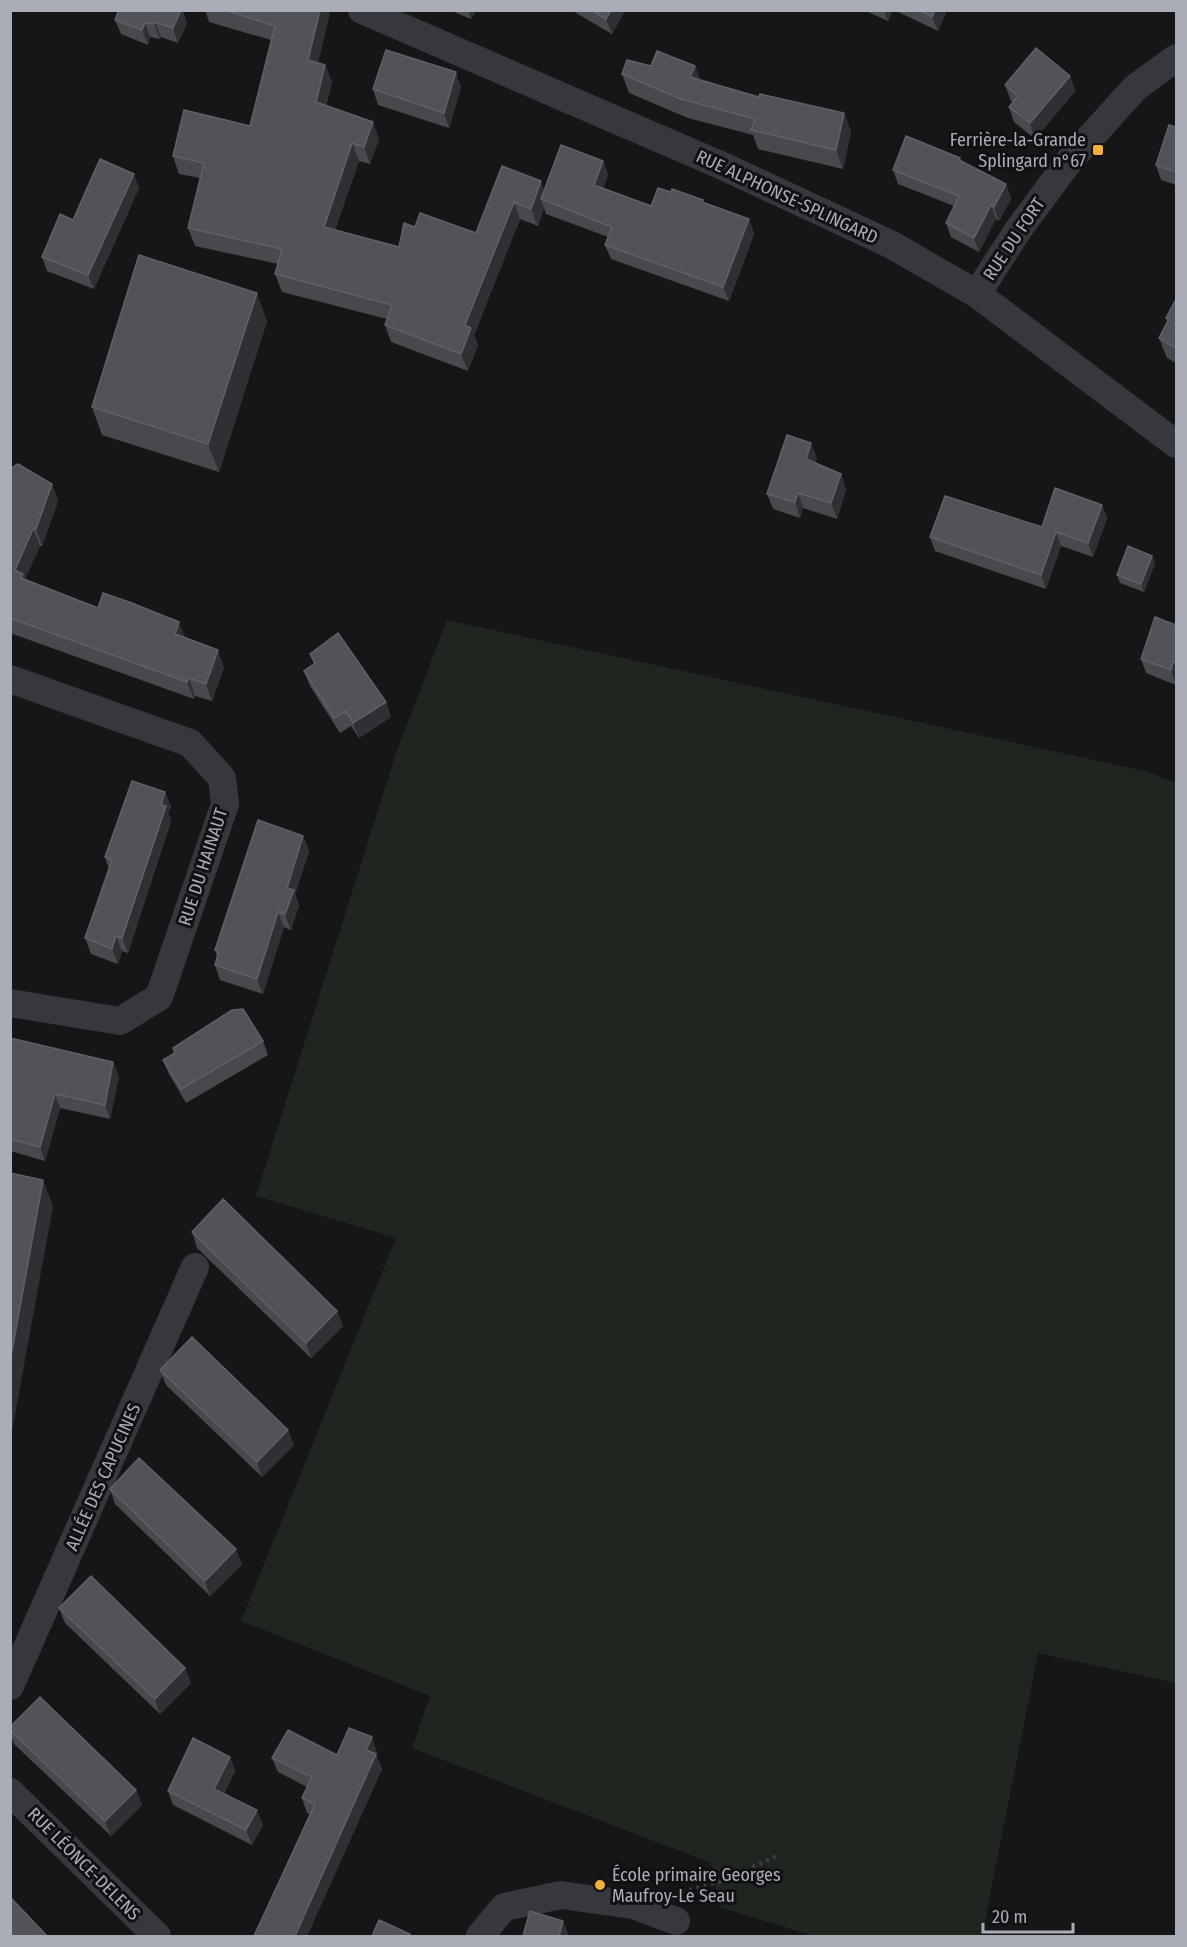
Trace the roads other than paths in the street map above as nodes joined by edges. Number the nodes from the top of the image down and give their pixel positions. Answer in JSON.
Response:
{"nodes":[{"id":1,"x":362,"y":10,"type":"edge"},
{"id":2,"x":1176,"y":58,"type":"edge"},
{"id":3,"x":977,"y":294,"type":"junction"},
{"id":4,"x":1176,"y":444,"type":"edge"},
{"id":5,"x":10,"y":679,"type":"edge"},
{"id":6,"x":10,"y":1003,"type":"edge"},
{"id":7,"x":195,"y":1267,"type":"dead end"},
{"id":8,"x":10,"y":1686,"type":"edge"},
{"id":9,"x":10,"y":1792,"type":"edge"},
{"id":10,"x":676,"y":1921,"type":"dead end"},
{"id":11,"x":157,"y":1936,"type":"edge"},
{"id":12,"x":480,"y":1936,"type":"edge"}],
"edges":[{"from":1,"to":3,"type":"street","name":"RUE ALPHONSE-SPLINGARD"},
{"from":2,"to":3,"type":"street","name":"RUE DU FORT"},
{"from":3,"to":4,"type":"street","name":"RUE ALPHONSE-SPLINGARD"},
{"from":5,"to":6,"type":"street","name":"RUE DU HAINAUT"},
{"from":7,"to":8,"type":"street","name":"ALLÉE DES CAPUCINES"},
{"from":9,"to":11,"type":"street","name":"RUE LÉONCE-DELENS"},
{"from":10,"to":12,"type":"street"}]}
